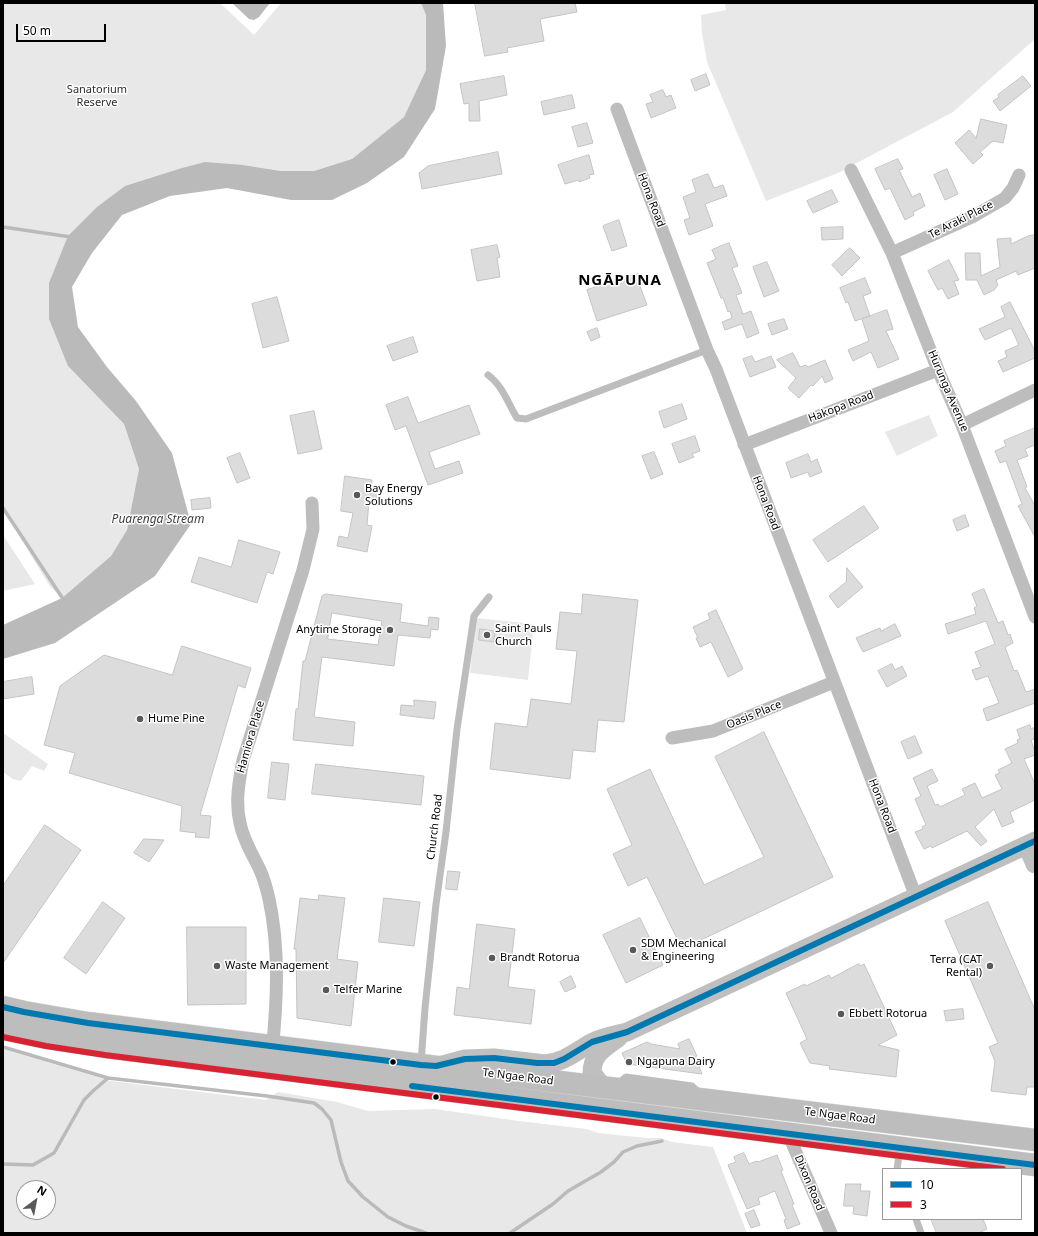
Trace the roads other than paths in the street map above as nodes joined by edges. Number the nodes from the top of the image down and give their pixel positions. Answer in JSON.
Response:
{"nodes":[{"id":1,"x":617,"y":109,"type":"dead end"},
{"id":2,"x":851,"y":170,"type":"dead end"},
{"id":3,"x":1019,"y":175,"type":"dead end"},
{"id":4,"x":892,"y":253,"type":"junction"},
{"id":5,"x":707,"y":350,"type":"junction"},
{"id":6,"x":938,"y":370,"type":"junction"},
{"id":7,"x":488,"y":375,"type":"dead end"},
{"id":8,"x":1035,"y":390,"type":"edge"},
{"id":9,"x":962,"y":425,"type":"junction"},
{"id":10,"x":744,"y":444,"type":"junction"},
{"id":11,"x":312,"y":503,"type":"dead end"},
{"id":12,"x":489,"y":597,"type":"dead end"},
{"id":13,"x":1034,"y":609,"type":"edge"},
{"id":14,"x":834,"y":682,"type":"junction"},
{"id":15,"x":672,"y":738,"type":"dead end"},
{"id":16,"x":1031,"y":843,"type":"edge"},
{"id":17,"x":1035,"y":864,"type":"edge"},
{"id":18,"x":916,"y":897,"type":"junction"},
{"id":19,"x":3,"y":1006,"type":"edge"},
{"id":20,"x":3,"y":1028,"type":"edge"},
{"id":21,"x":627,"y":1032,"type":"junction"},
{"id":22,"x":272,"y":1046,"type":"junction"},
{"id":23,"x":429,"y":1066,"type":"junction"},
{"id":24,"x":270,"y":1068,"type":"junction"},
{"id":25,"x":609,"y":1088,"type":"junction"},
{"id":26,"x":788,"y":1134,"type":"junction"},
{"id":27,"x":1035,"y":1140,"type":"edge"},
{"id":28,"x":900,"y":1147,"type":"junction"},
{"id":29,"x":1035,"y":1165,"type":"edge"},
{"id":30,"x":897,"y":1168,"type":"edge"},
{"id":31,"x":916,"y":1220,"type":"edge"},
{"id":32,"x":831,"y":1233,"type":"edge"},
{"id":33,"x":921,"y":1233,"type":"edge"}],
"edges":[{"from":1,"to":5,"type":"street","name":"Hona Road"},
{"from":2,"to":4,"type":"street","name":"Hurunga Avenue"},
{"from":3,"to":4,"type":"street","name":"Te Araki Place"},
{"from":4,"to":6,"type":"street","name":"Hurunga Avenue"},
{"from":5,"to":7,"type":"lane"},
{"from":5,"to":10,"type":"street","name":"Hona Road"},
{"from":6,"to":9,"type":"street","name":"Hurunga Avenue"},
{"from":6,"to":10,"type":"street","name":"Hakopa Road"},
{"from":8,"to":9,"type":"street"},
{"from":9,"to":13,"type":"street","name":"Hurunga Avenue"},
{"from":10,"to":14,"type":"street","name":"Hona Road"},
{"from":11,"to":22,"type":"street","name":"Hamiora Place"},
{"from":12,"to":23,"type":"lane","name":"Church Road"},
{"from":14,"to":15,"type":"street","name":"Oasis Place"},
{"from":14,"to":18,"type":"street","name":"Hona Road"},
{"from":16,"to":17,"type":"street"},
{"from":16,"to":18,"type":"street"},
{"from":18,"to":21,"type":"street"},
{"from":19,"to":22,"type":"highway","name":"Te Ngae Road"},
{"from":20,"to":24,"type":"highway","name":"Te Ngae Road"},
{"from":21,"to":23,"type":"street"},
{"from":21,"to":25,"type":"street"},
{"from":22,"to":23,"type":"highway","name":"Te Ngae Road"},
{"from":22,"to":24,"type":"street","name":"Hamiora Place"},
{"from":23,"to":25,"type":"highway","name":"Te Ngae Road"},
{"from":24,"to":26,"type":"highway","name":"Te Ngae Road"},
{"from":25,"to":27,"type":"highway","name":"Te Ngae Road"},
{"from":26,"to":28,"type":"highway","name":"Te Ngae Road"},
{"from":26,"to":32,"type":"street","name":"Dixon Road"},
{"from":28,"to":29,"type":"highway","name":"Te Ngae Road"},
{"from":28,"to":30,"type":"lane"},
{"from":31,"to":33,"type":"lane"}]}
